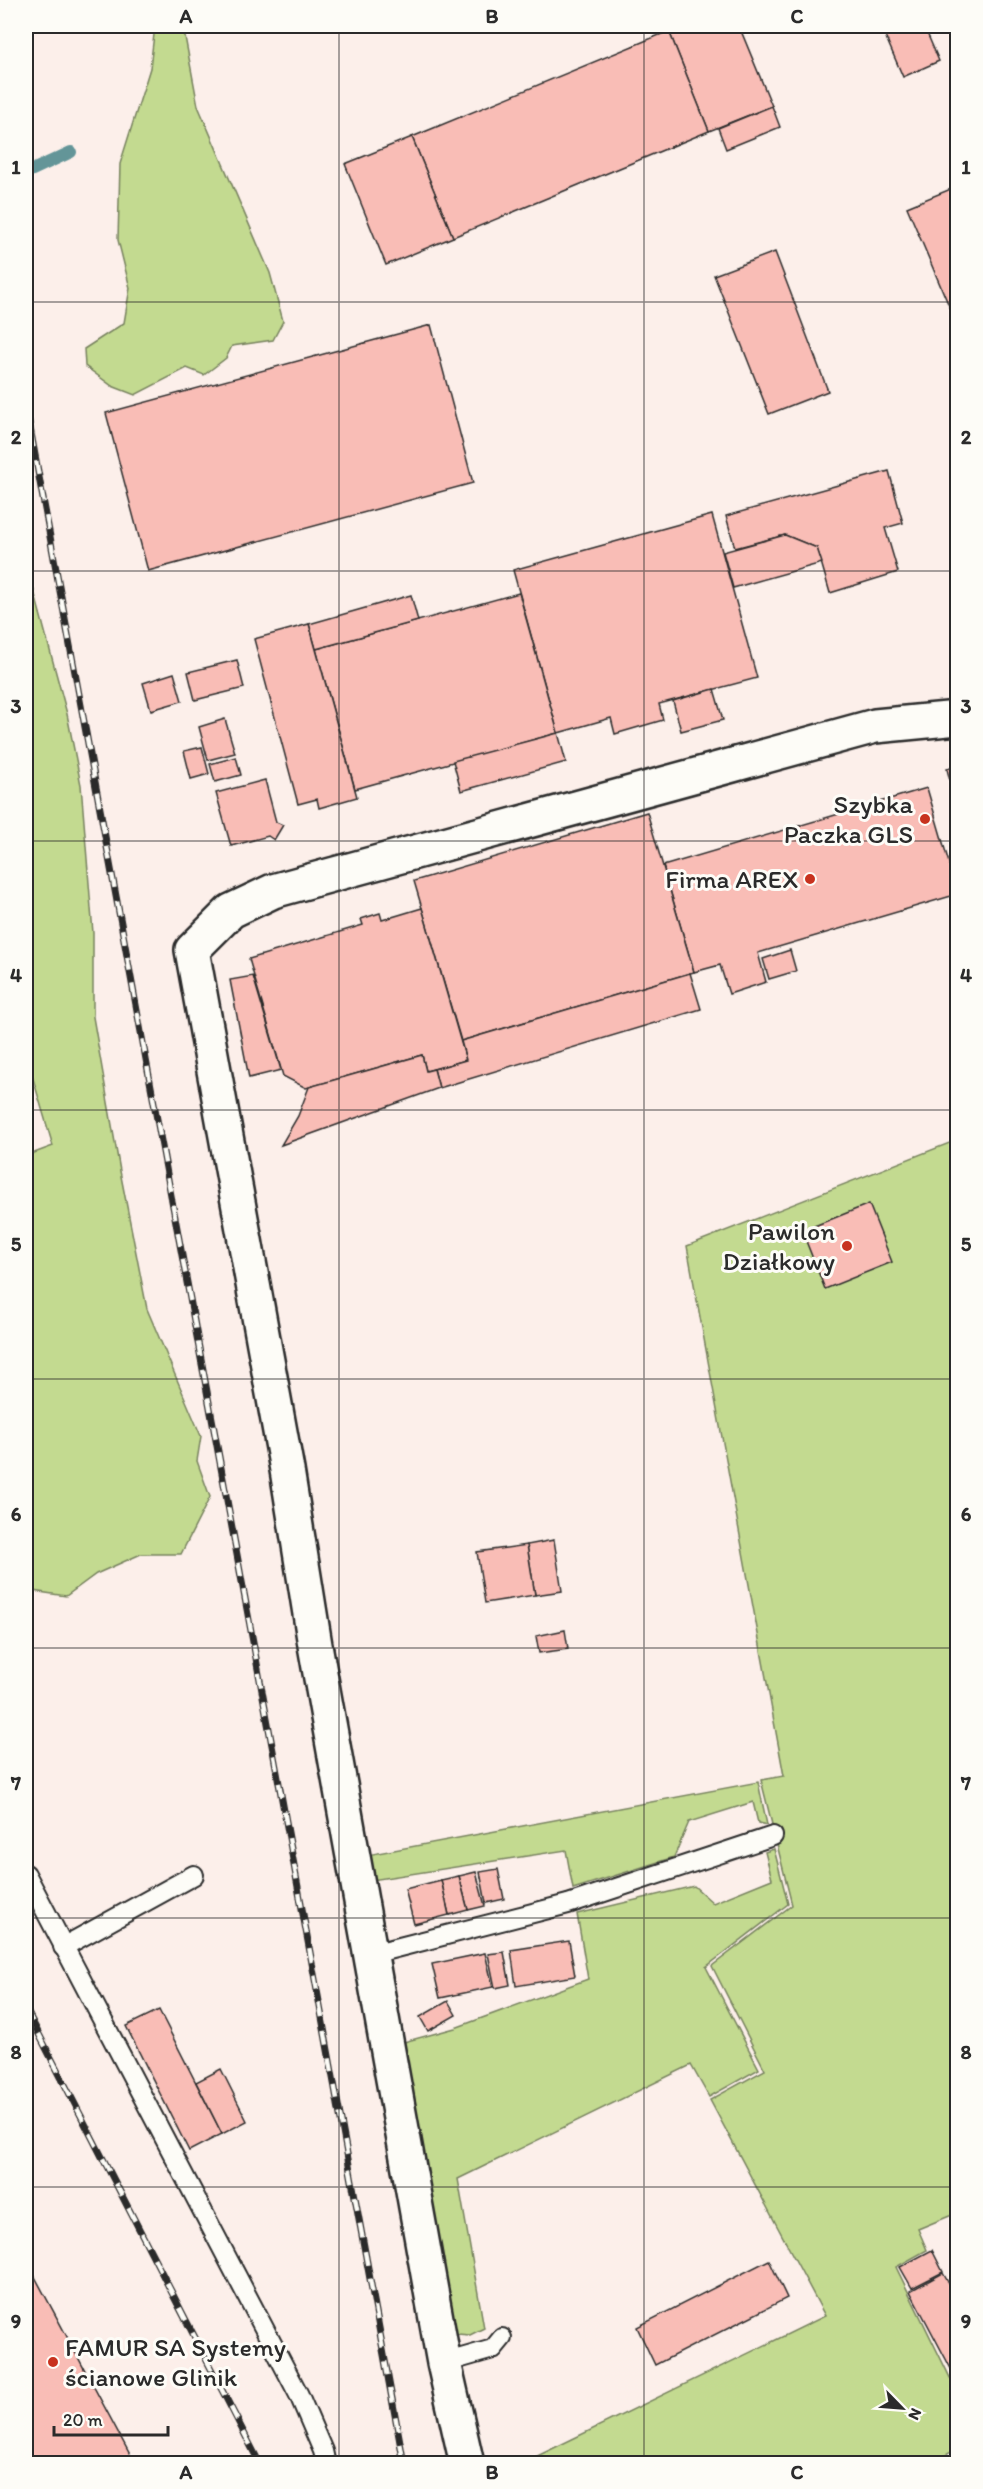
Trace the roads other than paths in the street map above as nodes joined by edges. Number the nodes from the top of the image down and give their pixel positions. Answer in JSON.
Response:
{"nodes":[{"id":1,"x":957,"y":718,"type":"edge"},
{"id":2,"x":773,"y":1836,"type":"dead end"},
{"id":3,"x":26,"y":1874,"type":"edge"},
{"id":4,"x":194,"y":1875,"type":"dead end"},
{"id":5,"x":63,"y":1947,"type":"junction"},
{"id":6,"x":372,"y":1954,"type":"junction"},
{"id":7,"x":502,"y":2338,"type":"dead end"},
{"id":8,"x":444,"y":2363,"type":"junction"},
{"id":9,"x":326,"y":2463,"type":"edge"},
{"id":10,"x":467,"y":2463,"type":"edge"}],
"edges":[{"from":1,"to":6,"type":"street"},
{"from":2,"to":6,"type":"lane"},
{"from":3,"to":5,"type":"lane"},
{"from":4,"to":5,"type":"lane"},
{"from":5,"to":9,"type":"lane"},
{"from":6,"to":8,"type":"street"},
{"from":7,"to":8,"type":"lane"},
{"from":8,"to":10,"type":"street"}]}
